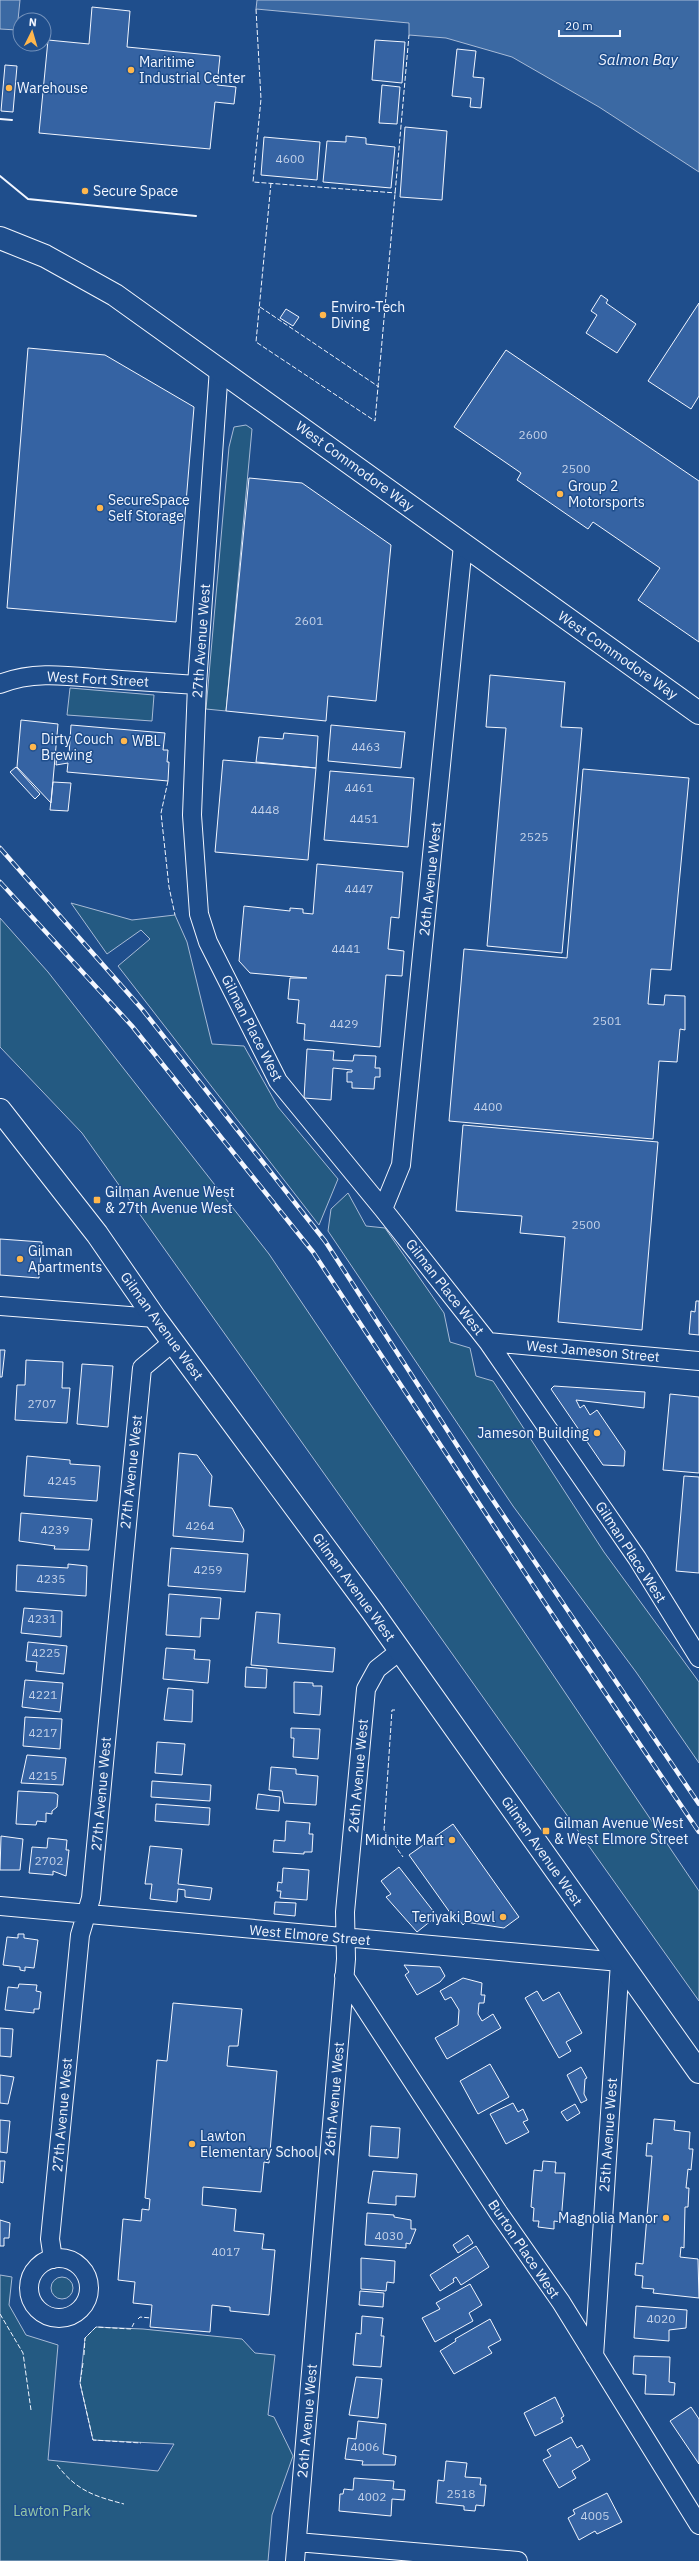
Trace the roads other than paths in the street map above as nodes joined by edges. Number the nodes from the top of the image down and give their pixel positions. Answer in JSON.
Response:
{"nodes":[{"id":1,"x":0,"y":238,"type":"edge"},
{"id":2,"x":219,"y":368,"type":"junction"},
{"id":3,"x":463,"y":545,"type":"junction"},
{"id":4,"x":0,"y":684,"type":"edge"},
{"id":5,"x":197,"y":685,"type":"junction"},
{"id":6,"x":699,"y":713,"type":"edge"},
{"id":7,"x":199,"y":914,"type":"joint"},
{"id":8,"x":0,"y":1110,"type":"edge"},
{"id":9,"x":384,"y":1209,"type":"junction"},
{"id":10,"x":0,"y":1306,"type":"edge"},
{"id":11,"x":155,"y":1318,"type":"junction"},
{"id":12,"x":173,"y":1342,"type":"junction"},
{"id":13,"x":488,"y":1342,"type":"junction"},
{"id":14,"x":699,"y":1361,"type":"edge"},
{"id":15,"x":401,"y":1650,"type":"junction"},
{"id":16,"x":699,"y":1658,"type":"edge"},
{"id":17,"x":0,"y":1906,"type":"edge"},
{"id":18,"x":86,"y":1914,"type":"junction"},
{"id":19,"x":346,"y":1938,"type":"junction"},
{"id":20,"x":620,"y":1962,"type":"junction"},
{"id":21,"x":344,"y":1976,"type":"junction"},
{"id":22,"x":699,"y":2072,"type":"edge"},
{"id":23,"x":53,"y":2259,"type":"dead end"},
{"id":24,"x":594,"y":2356,"type":"junction"},
{"id":25,"x":699,"y":2525,"type":"edge"},
{"id":26,"x":297,"y":2542,"type":"junction"},
{"id":27,"x":295,"y":2561,"type":"edge"},
{"id":28,"x":518,"y":2561,"type":"edge"}],
"edges":[{"from":1,"to":2,"type":"main road","name":"West Commodore Way"},
{"from":2,"to":3,"type":"main road","name":"West Commodore Way"},
{"from":2,"to":5,"type":"street","name":"27th Avenue West"},
{"from":3,"to":6,"type":"main road","name":"West Commodore Way"},
{"from":3,"to":9,"type":"street","name":"26th Avenue West"},
{"from":4,"to":5,"type":"street","name":"West Fort Street"},
{"from":5,"to":7,"type":"street","name":"27th Avenue West"},
{"from":7,"to":9,"type":"street","name":"Gilman Place West"},
{"from":8,"to":11,"type":"main road","name":"Gilman Avenue West"},
{"from":9,"to":13,"type":"street","name":"Gilman Place West"},
{"from":10,"to":11,"type":"street"},
{"from":11,"to":12,"type":"main road","name":"Gilman Avenue West"},
{"from":12,"to":15,"type":"main road","name":"Gilman Avenue West"},
{"from":12,"to":18,"type":"street","name":"27th Avenue West"},
{"from":13,"to":14,"type":"street","name":"West Jameson Street"},
{"from":13,"to":16,"type":"street","name":"Gilman Place West"},
{"from":15,"to":19,"type":"street","name":"26th Avenue West"},
{"from":15,"to":20,"type":"main road","name":"Gilman Avenue West"},
{"from":17,"to":18,"type":"street","name":"West Elmore Street"},
{"from":18,"to":19,"type":"street","name":"West Elmore Street"},
{"from":18,"to":23,"type":"street","name":"27th Avenue West"},
{"from":19,"to":20,"type":"street","name":"West Elmore Street"},
{"from":19,"to":21,"type":"street","name":"26th Avenue West"},
{"from":20,"to":22,"type":"main road","name":"Gilman Avenue West"},
{"from":20,"to":24,"type":"street","name":"25th Avenue West"},
{"from":21,"to":24,"type":"street","name":"Burton Place West"},
{"from":21,"to":26,"type":"street","name":"26th Avenue West"},
{"from":24,"to":25,"type":"street","name":"Burton Place West"},
{"from":26,"to":27,"type":"street","name":"26th Avenue West"},
{"from":26,"to":28,"type":"street"}]}
